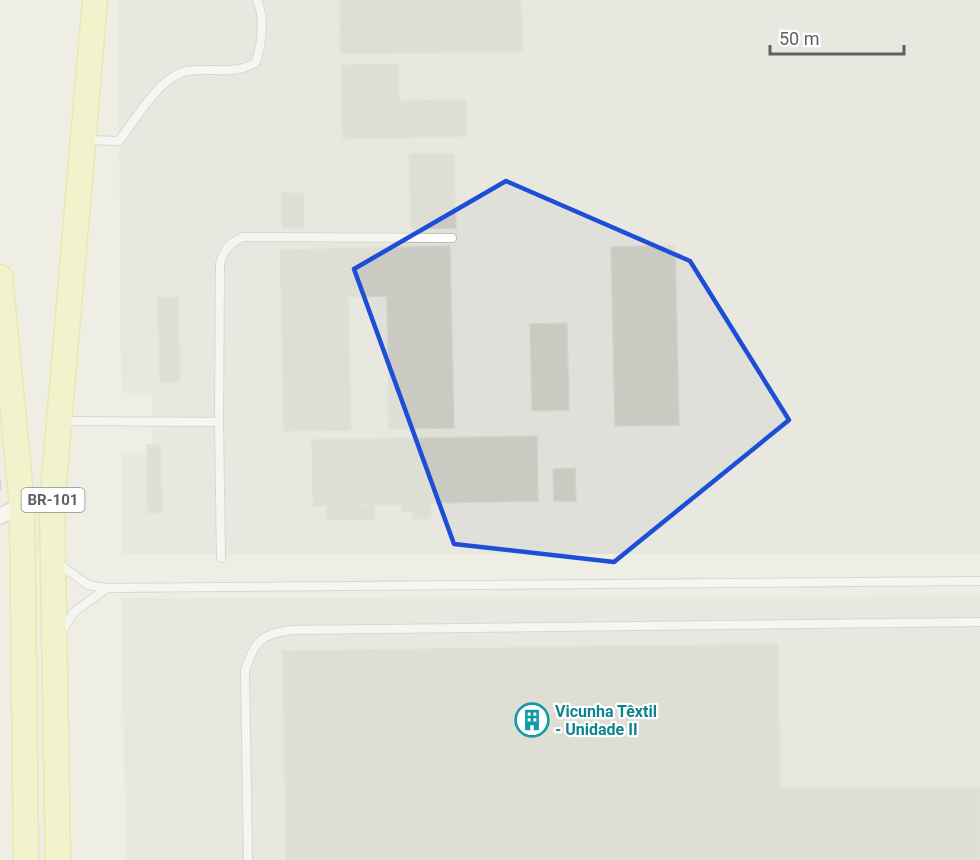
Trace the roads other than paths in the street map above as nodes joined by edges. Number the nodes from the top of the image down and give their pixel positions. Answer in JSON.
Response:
{"nodes":[{"id":1,"x":94,"y":0,"type":"edge"},
{"id":2,"x":104,"y":0,"type":"edge"},
{"id":3,"x":257,"y":0,"type":"edge"},
{"id":4,"x":82,"y":140,"type":"junction"},
{"id":5,"x":452,"y":238,"type":"dead end"},
{"id":6,"x":0,"y":277,"type":"edge"},
{"id":7,"x":60,"y":421,"type":"junction"},
{"id":8,"x":219,"y":422,"type":"junction"},
{"id":9,"x":11,"y":511,"type":"edge"},
{"id":10,"x":54,"y":558,"type":"junction"},
{"id":11,"x":222,"y":558,"type":"dead end"},
{"id":12,"x":980,"y":581,"type":"edge"},
{"id":13,"x":106,"y":588,"type":"junction"},
{"id":14,"x":980,"y":622,"type":"edge"},
{"id":15,"x":55,"y":641,"type":"junction"},
{"id":16,"x":26,"y":860,"type":"edge"},
{"id":17,"x":58,"y":860,"type":"edge"},
{"id":18,"x":248,"y":860,"type":"edge"}],
"edges":[{"from":1,"to":2,"type":"lane"},
{"from":1,"to":4,"type":"main road","name":"BR-101","number":"BR-101"},
{"from":3,"to":4,"type":"lane"},
{"from":4,"to":7,"type":"main road","name":"BR-101","number":"BR-101"},
{"from":5,"to":8,"type":"lane"},
{"from":6,"to":9,"type":"main road","name":"BR-101","number":"BR-101"},
{"from":7,"to":8,"type":"lane"},
{"from":7,"to":10,"type":"main road","name":"BR-101","number":"BR-101"},
{"from":8,"to":11,"type":"lane"},
{"from":9,"to":16,"type":"main road","name":"BR-101","number":"BR-101"},
{"from":10,"to":13,"type":"lane"},
{"from":10,"to":15,"type":"main road","name":"BR-101","number":"BR-101"},
{"from":12,"to":13,"type":"lane"},
{"from":13,"to":15,"type":"lane"},
{"from":14,"to":18,"type":"lane"},
{"from":15,"to":17,"type":"main road","name":"BR-101","number":"BR-101"}]}
